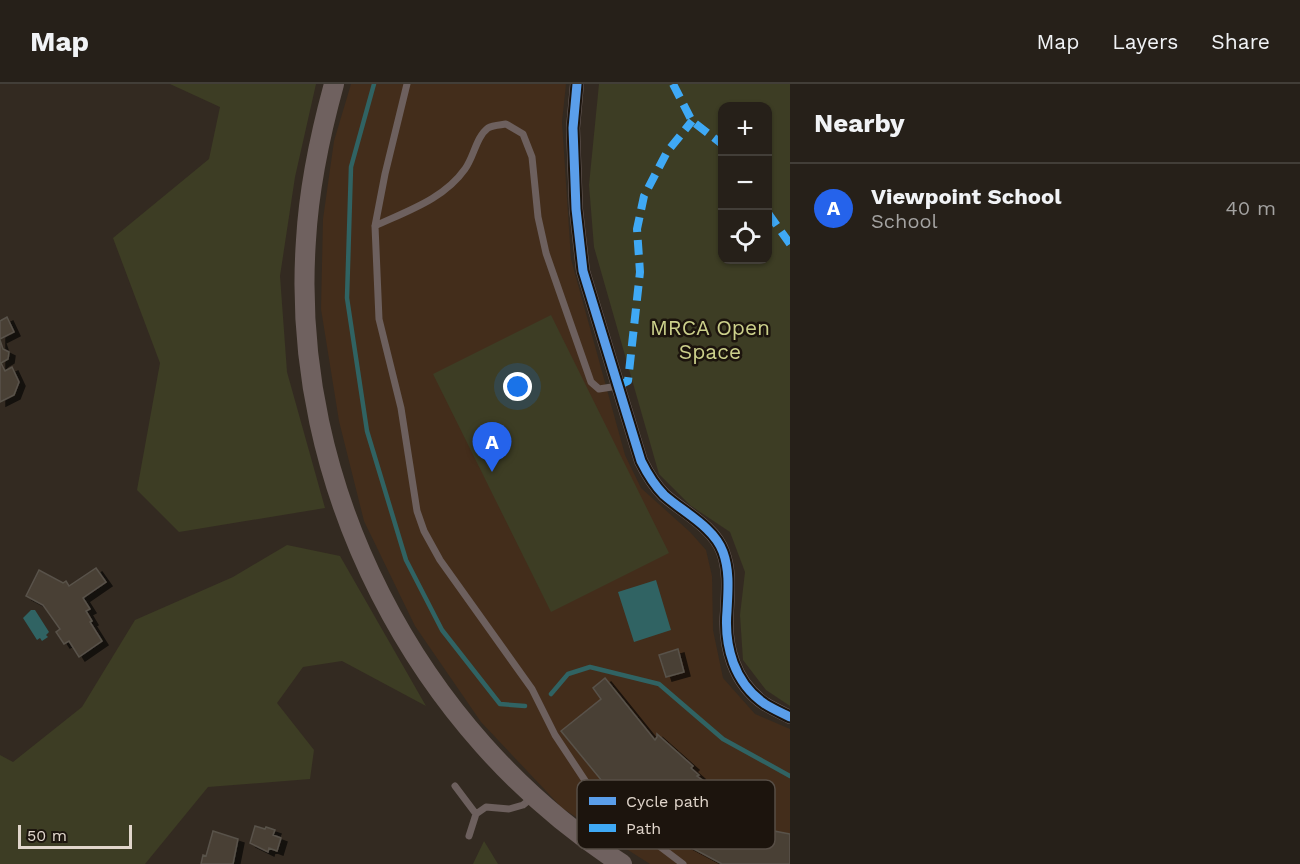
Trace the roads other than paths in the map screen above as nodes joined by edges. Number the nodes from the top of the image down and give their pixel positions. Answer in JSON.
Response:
{"nodes":[{"id":1,"x":334,"y":84,"type":"edge"},
{"id":2,"x":407,"y":84,"type":"edge"},
{"id":3,"x":577,"y":84,"type":"edge"},
{"id":4,"x":375,"y":226,"type":"junction"},
{"id":5,"x":618,"y":386,"type":"junction"},
{"id":6,"x":790,"y":717,"type":"edge"},
{"id":7,"x":585,"y":780,"type":"edge"},
{"id":8,"x":455,"y":786,"type":"dead end"},
{"id":9,"x":533,"y":796,"type":"junction"},
{"id":10,"x":476,"y":814,"type":"junction"},
{"id":11,"x":577,"y":832,"type":"edge"},
{"id":12,"x":469,"y":837,"type":"dead end"},
{"id":13,"x":601,"y":849,"type":"edge"},
{"id":14,"x":661,"y":849,"type":"edge"},
{"id":15,"x":622,"y":864,"type":"edge"},
{"id":16,"x":683,"y":864,"type":"edge"}],
"edges":[{"from":1,"to":9,"type":"main road"},
{"from":2,"to":4,"type":"lane"},
{"from":3,"to":5,"type":"street"},
{"from":4,"to":5,"type":"lane"},
{"from":4,"to":7,"type":"lane"},
{"from":5,"to":6,"type":"street"},
{"from":8,"to":10,"type":"lane"},
{"from":9,"to":10,"type":"lane"},
{"from":9,"to":11,"type":"main road"},
{"from":10,"to":12,"type":"lane"},
{"from":13,"to":15,"type":"main road"},
{"from":14,"to":16,"type":"lane"}]}
